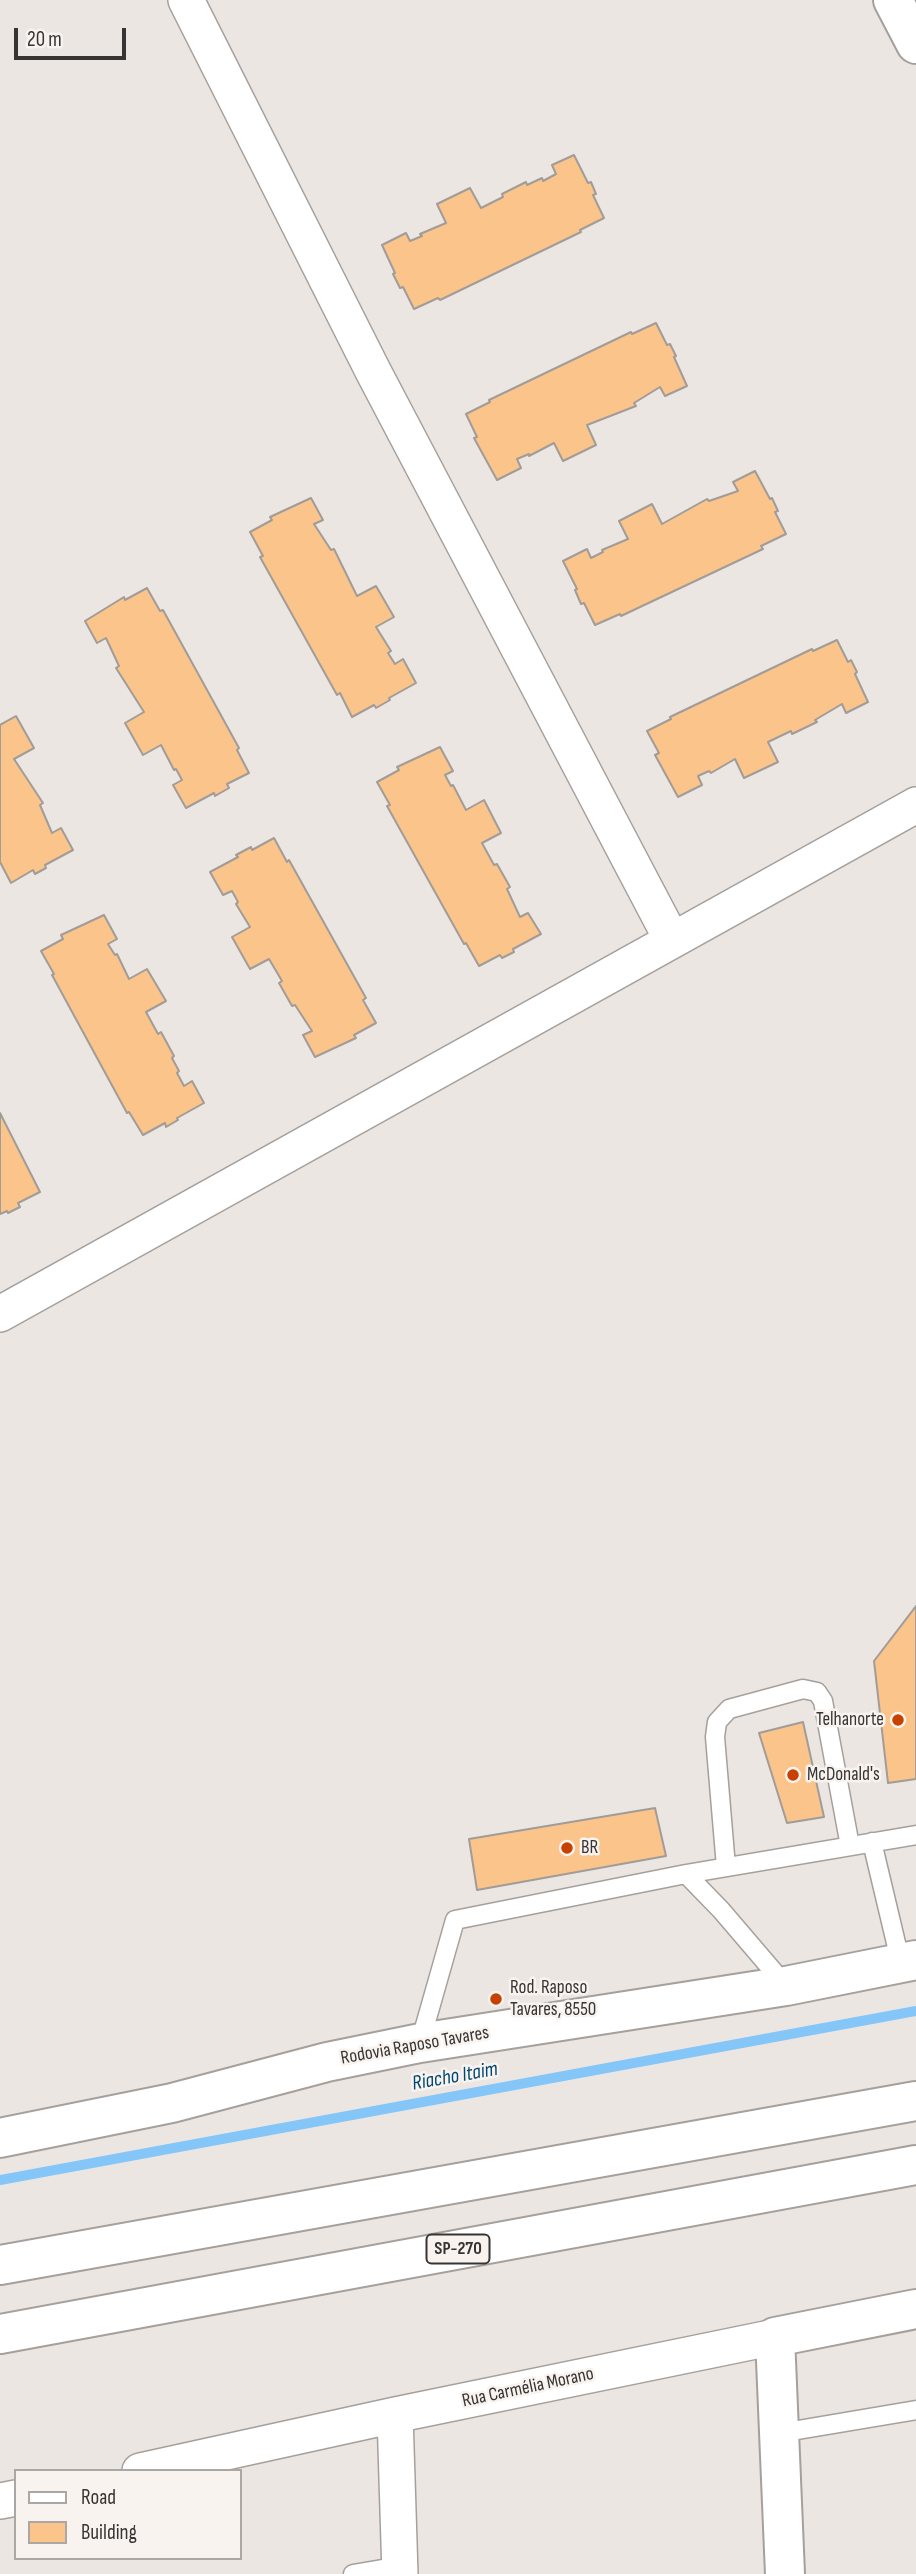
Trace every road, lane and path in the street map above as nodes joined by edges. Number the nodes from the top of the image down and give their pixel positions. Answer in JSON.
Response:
{"nodes":[{"id":1,"x":186,"y":0,"type":"edge"},
{"id":2,"x":893,"y":0,"type":"edge"},
{"id":3,"x":916,"y":44,"type":"edge"},
{"id":4,"x":916,"y":805,"type":"edge"},
{"id":5,"x":672,"y":940,"type":"junction"},
{"id":6,"x":0,"y":1314,"type":"edge"},
{"id":7,"x":915,"y":1839,"type":"edge"},
{"id":8,"x":872,"y":1842,"type":"junction"},
{"id":9,"x":850,"y":1846,"type":"junction"},
{"id":10,"x":726,"y":1867,"type":"junction"},
{"id":11,"x":686,"y":1874,"type":"junction"},
{"id":12,"x":908,"y":1962,"type":"edge"},
{"id":13,"x":786,"y":1986,"type":"junction"},
{"id":14,"x":420,"y":2043,"type":"junction"},
{"id":15,"x":916,"y":2101,"type":"edge"},
{"id":16,"x":0,"y":2138,"type":"edge"},
{"id":17,"x":916,"y":2165,"type":"edge"},
{"id":18,"x":0,"y":2265,"type":"edge"},
{"id":19,"x":916,"y":2309,"type":"edge"},
{"id":20,"x":0,"y":2334,"type":"edge"},
{"id":21,"x":775,"y":2337,"type":"junction"},
{"id":22,"x":916,"y":2410,"type":"edge"},
{"id":23,"x":395,"y":2415,"type":"junction"},
{"id":24,"x":780,"y":2434,"type":"junction"},
{"id":25,"x":149,"y":2469,"type":"edge"},
{"id":26,"x":400,"y":2570,"type":"edge"},
{"id":27,"x":353,"y":2574,"type":"edge"},
{"id":28,"x":785,"y":2574,"type":"edge"}],
"edges":[{"from":1,"to":5,"type":"street"},
{"from":2,"to":3,"type":"main road"},
{"from":4,"to":5,"type":"street"},
{"from":5,"to":6,"type":"street"},
{"from":7,"to":8,"type":"lane"},
{"from":8,"to":9,"type":"lane"},
{"from":8,"to":12,"type":"lane"},
{"from":9,"to":10,"type":"lane"},
{"from":9,"to":10,"type":"lane"},
{"from":10,"to":11,"type":"lane"},
{"from":11,"to":13,"type":"lane"},
{"from":11,"to":14,"type":"lane"},
{"from":12,"to":13,"type":"main road","name":"Rodovia Raposo Tavares"},
{"from":13,"to":14,"type":"main road","name":"Rodovia Raposo Tavares"},
{"from":14,"to":16,"type":"main road","name":"Rodovia Raposo Tavares"},
{"from":15,"to":18,"type":"main road"},
{"from":17,"to":20,"type":"main road","number":"SP-270"},
{"from":19,"to":21,"type":"main road","name":"Rua Carmélia Morano"},
{"from":21,"to":23,"type":"street","name":"Rua Carmélia Morano"},
{"from":21,"to":24,"type":"main road"},
{"from":22,"to":24,"type":"lane"},
{"from":23,"to":25,"type":"street","name":"Rua Carmélia Morano"},
{"from":23,"to":26,"type":"street"},
{"from":24,"to":28,"type":"main road"},
{"from":26,"to":27,"type":"lane"}]}
